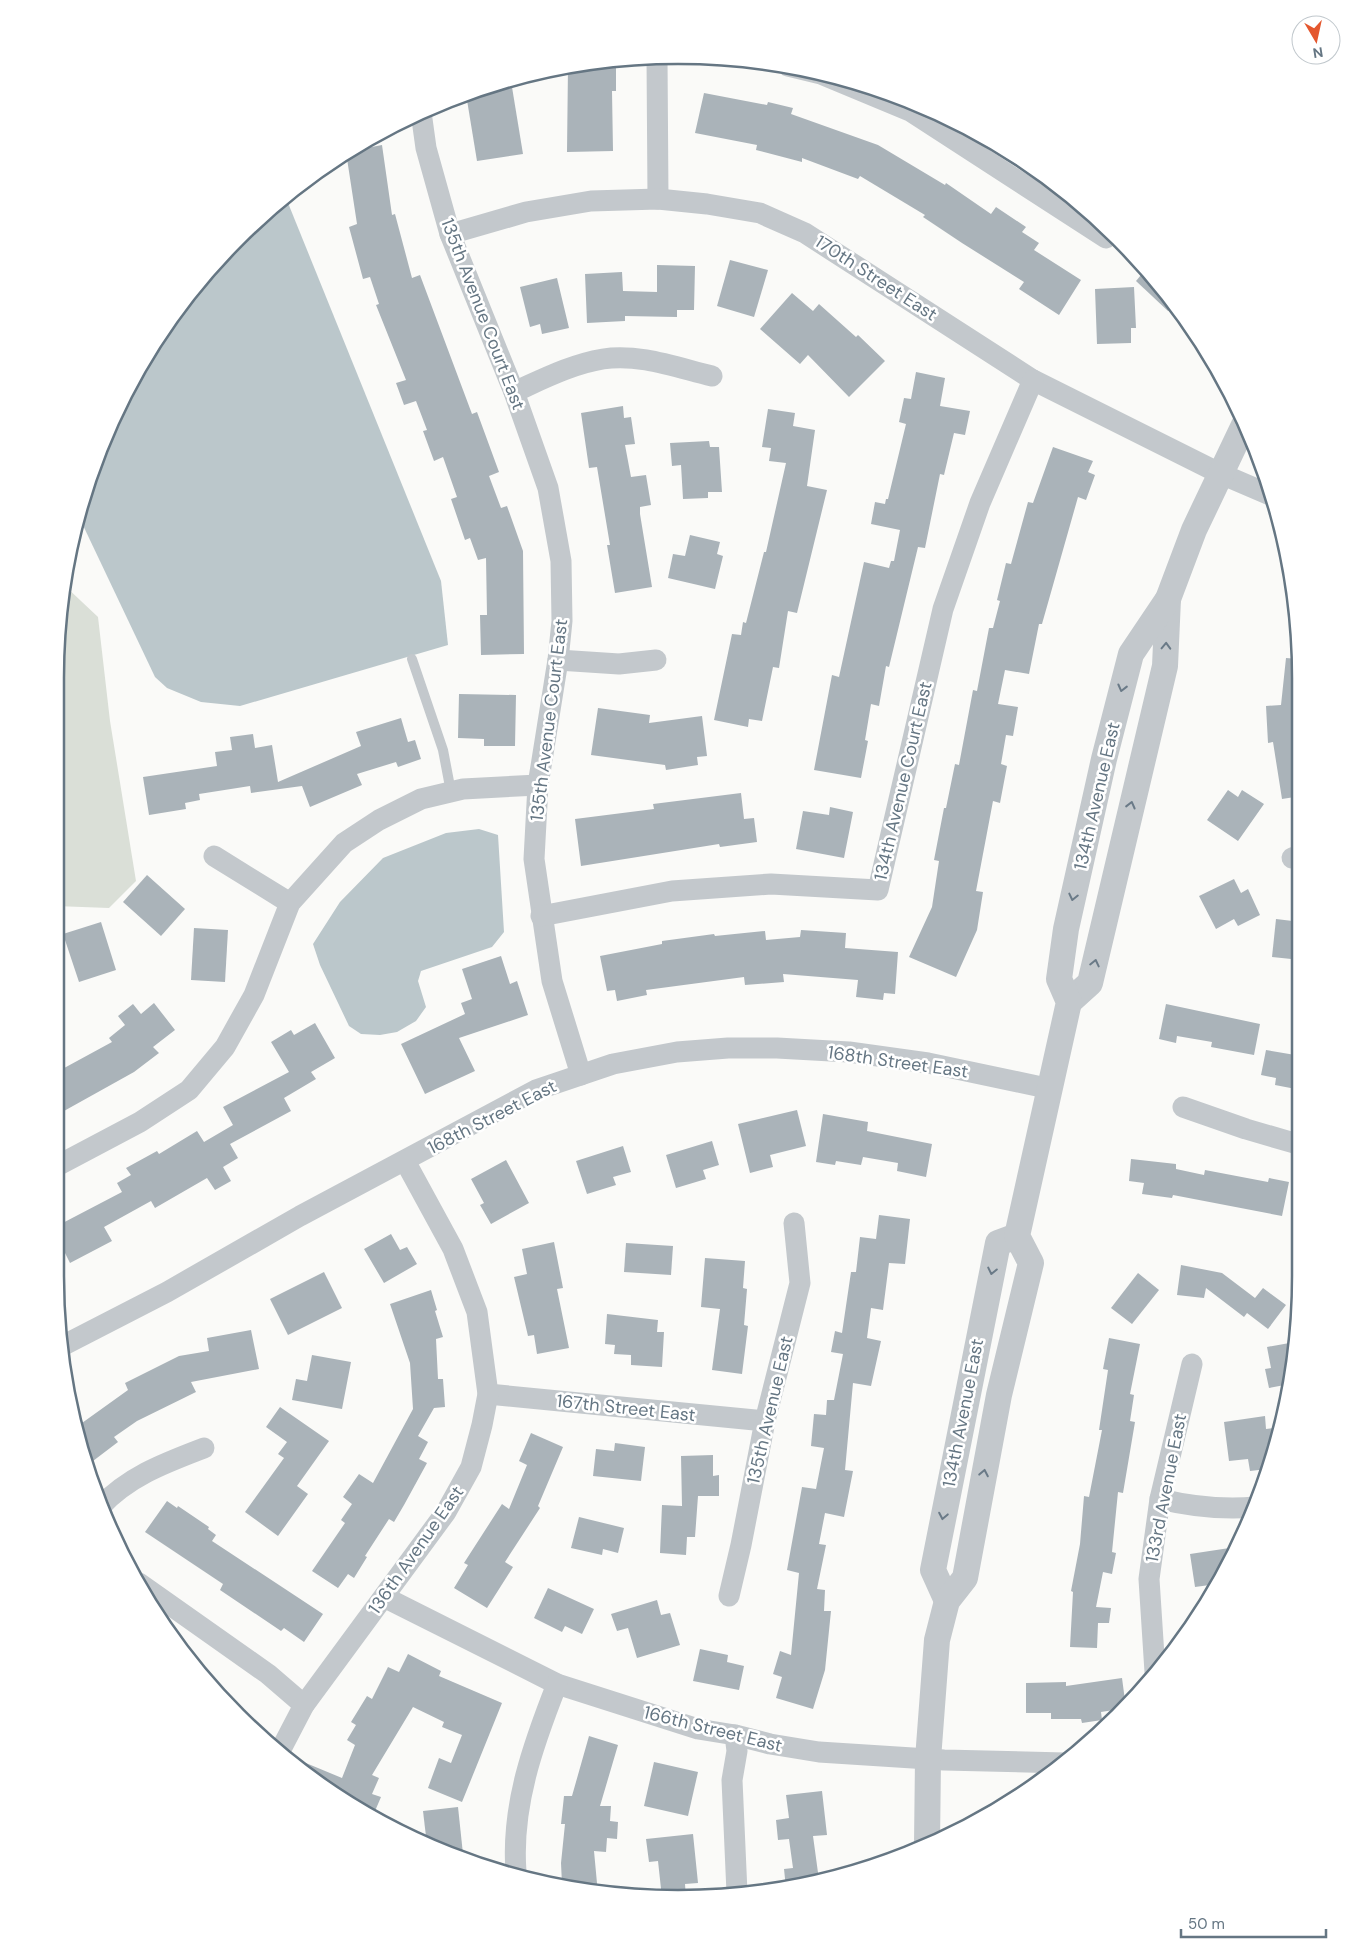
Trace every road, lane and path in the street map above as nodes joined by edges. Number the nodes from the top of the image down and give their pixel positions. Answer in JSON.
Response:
{"nodes":[{"id":1,"x":657,"y":65,"type":"edge"},
{"id":2,"x":933,"y":119,"type":"edge"},
{"id":3,"x":422,"y":120,"type":"edge"},
{"id":4,"x":658,"y":199,"type":"junction"},
{"id":5,"x":1089,"y":222,"type":"edge"},
{"id":6,"x":450,"y":234,"type":"junction"},
{"id":7,"x":712,"y":376,"type":"dead end"},
{"id":8,"x":1033,"y":380,"type":"junction"},
{"id":9,"x":514,"y":392,"type":"junction"},
{"id":10,"x":1240,"y":432,"type":"edge"},
{"id":11,"x":1220,"y":473,"type":"junction"},
{"id":12,"x":1263,"y":492,"type":"edge"},
{"id":13,"x":1168,"y":599,"type":"junction"},
{"id":14,"x":412,"y":659,"type":"dead end"},
{"id":15,"x":558,"y":660,"type":"junction"},
{"id":16,"x":656,"y":660,"type":"dead end"},
{"id":17,"x":538,"y":785,"type":"junction"},
{"id":18,"x":451,"y":792,"type":"junction"},
{"id":19,"x":214,"y":856,"type":"dead end"},
{"id":20,"x":290,"y":903,"type":"junction"},
{"id":21,"x":541,"y":916,"type":"junction"},
{"id":22,"x":1064,"y":991,"type":"junction"},
{"id":23,"x":581,"y":1075,"type":"junction"},
{"id":24,"x":1051,"y":1089,"type":"junction"},
{"id":25,"x":1183,"y":1107,"type":"dead end"},
{"id":26,"x":1292,"y":1142,"type":"edge"},
{"id":27,"x":405,"y":1161,"type":"junction"},
{"id":28,"x":64,"y":1162,"type":"edge"},
{"id":29,"x":794,"y":1223,"type":"dead end"},
{"id":30,"x":1017,"y":1236,"type":"junction"},
{"id":31,"x":68,"y":1343,"type":"edge"},
{"id":32,"x":1192,"y":1364,"type":"dead end"},
{"id":33,"x":488,"y":1394,"type":"junction"},
{"id":34,"x":765,"y":1422,"type":"junction"},
{"id":35,"x":204,"y":1448,"type":"dead end"},
{"id":36,"x":1160,"y":1499,"type":"junction"},
{"id":37,"x":107,"y":1500,"type":"edge"},
{"id":38,"x":1246,"y":1508,"type":"edge"},
{"id":39,"x":151,"y":1592,"type":"edge"},
{"id":40,"x":729,"y":1596,"type":"dead end"},
{"id":41,"x":384,"y":1597,"type":"junction"},
{"id":42,"x":947,"y":1602,"type":"junction"},
{"id":43,"x":1154,"y":1663,"type":"edge"},
{"id":44,"x":557,"y":1684,"type":"junction"},
{"id":45,"x":304,"y":1705,"type":"junction"},
{"id":46,"x":735,"y":1735,"type":"junction"},
{"id":47,"x":283,"y":1746,"type":"edge"},
{"id":48,"x":928,"y":1759,"type":"junction"},
{"id":49,"x":1052,"y":1763,"type":"edge"},
{"id":50,"x":927,"y":1837,"type":"edge"},
{"id":51,"x":516,"y":1868,"type":"edge"},
{"id":52,"x":737,"y":1887,"type":"edge"}],
"edges":[{"from":1,"to":4,"type":"street"},
{"from":2,"to":5,"type":"street"},
{"from":3,"to":6,"type":"street","name":"135th Avenue Court East"},
{"from":4,"to":6,"type":"street","name":"170th Street East"},
{"from":4,"to":8,"type":"street","name":"170th Street East"},
{"from":6,"to":9,"type":"street","name":"135th Avenue Court East"},
{"from":7,"to":9,"type":"street"},
{"from":8,"to":11,"type":"street","name":"170th Street East"},
{"from":8,"to":21,"type":"street","name":"134th Avenue Court East"},
{"from":9,"to":15,"type":"street","name":"135th Avenue Court East"},
{"from":10,"to":11,"type":"street","name":"134th Avenue East"},
{"from":11,"to":12,"type":"street","name":"170th Street East"},
{"from":11,"to":13,"type":"street","name":"134th Avenue East"},
{"from":13,"to":22,"type":"street","name":"134th Avenue East","one_way":true},
{"from":22,"to":13,"type":"street","name":"134th Avenue East","one_way":true},
{"from":14,"to":18,"type":"lane"},
{"from":15,"to":16,"type":"street"},
{"from":15,"to":17,"type":"street","name":"135th Avenue Court East"},
{"from":17,"to":18,"type":"street"},
{"from":17,"to":21,"type":"street","name":"135th Avenue Court East"},
{"from":18,"to":20,"type":"street"},
{"from":19,"to":20,"type":"street"},
{"from":20,"to":28,"type":"street"},
{"from":21,"to":23,"type":"street","name":"135th Avenue Court East"},
{"from":22,"to":24,"type":"street","name":"134th Avenue East"},
{"from":23,"to":24,"type":"street","name":"168th Street East"},
{"from":23,"to":27,"type":"street","name":"168th Street East"},
{"from":24,"to":30,"type":"street","name":"134th Avenue East"},
{"from":25,"to":26,"type":"street"},
{"from":27,"to":31,"type":"street","name":"168th Street East"},
{"from":27,"to":33,"type":"street","name":"136th Avenue East"},
{"from":29,"to":34,"type":"street","name":"135th Avenue East"},
{"from":42,"to":30,"type":"street","name":"134th Avenue East","one_way":true},
{"from":30,"to":42,"type":"street","name":"134th Avenue East","one_way":true},
{"from":32,"to":36,"type":"street","name":"133rd Avenue East"},
{"from":33,"to":34,"type":"street","name":"167th Street East"},
{"from":33,"to":41,"type":"street","name":"136th Avenue East"},
{"from":34,"to":40,"type":"street","name":"135th Avenue East"},
{"from":35,"to":37,"type":"street"},
{"from":36,"to":38,"type":"street"},
{"from":36,"to":43,"type":"street","name":"133rd Avenue East"},
{"from":39,"to":45,"type":"street"},
{"from":41,"to":44,"type":"street","name":"166th Street East"},
{"from":41,"to":45,"type":"street","name":"136th Avenue East"},
{"from":42,"to":48,"type":"street","name":"134th Avenue East"},
{"from":44,"to":46,"type":"street","name":"166th Street East"},
{"from":44,"to":51,"type":"street"},
{"from":45,"to":47,"type":"street","name":"136th Avenue East"},
{"from":46,"to":48,"type":"street","name":"166th Street East"},
{"from":46,"to":52,"type":"street"},
{"from":48,"to":49,"type":"street","name":"166th Street East"},
{"from":48,"to":50,"type":"street","name":"134th Avenue East"}]}
